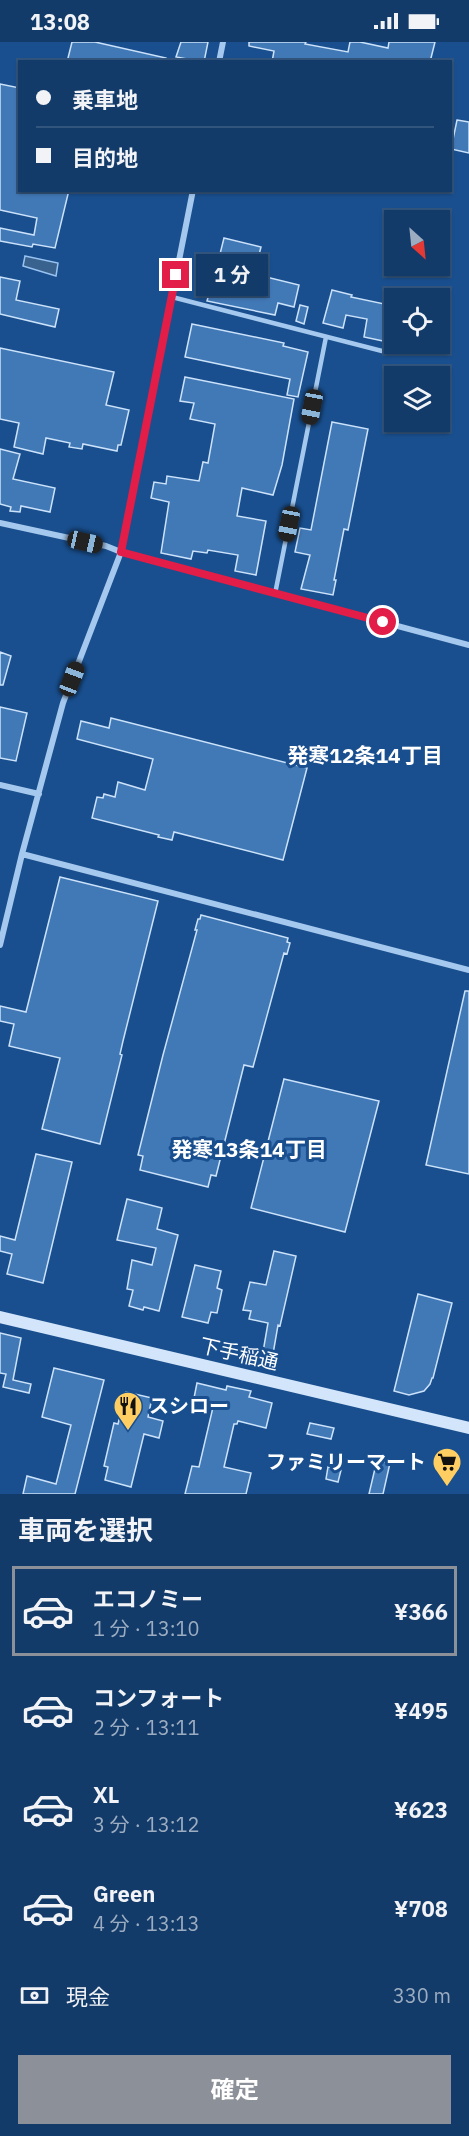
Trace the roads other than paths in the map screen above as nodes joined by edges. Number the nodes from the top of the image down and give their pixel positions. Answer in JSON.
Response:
{"nodes":[{"id":1,"x":223,"y":42,"type":"edge"},
{"id":2,"x":219,"y":60,"type":"edge"},
{"id":3,"x":193,"y":192,"type":"edge"},
{"id":4,"x":172,"y":297,"type":"junction"},
{"id":5,"x":326,"y":337,"type":"junction"},
{"id":6,"x":382,"y":351,"type":"dead end"},
{"id":7,"x":0,"y":522,"type":"edge"},
{"id":8,"x":121,"y":552,"type":"junction"},
{"id":9,"x":275,"y":594,"type":"junction"},
{"id":10,"x":469,"y":645,"type":"edge"},
{"id":11,"x":0,"y":785,"type":"edge"},
{"id":12,"x":39,"y":794,"type":"junction"},
{"id":13,"x":22,"y":854,"type":"junction"},
{"id":14,"x":0,"y":945,"type":"edge"},
{"id":15,"x":469,"y":970,"type":"edge"},
{"id":16,"x":0,"y":1317,"type":"edge"},
{"id":17,"x":469,"y":1428,"type":"edge"}],
"edges":[{"from":1,"to":2,"type":"street"},
{"from":3,"to":4,"type":"street"},
{"from":4,"to":5,"type":"lane"},
{"from":4,"to":8,"type":"street"},
{"from":5,"to":6,"type":"lane"},
{"from":5,"to":9,"type":"lane"},
{"from":7,"to":8,"type":"street"},
{"from":8,"to":9,"type":"street"},
{"from":8,"to":12,"type":"street"},
{"from":9,"to":10,"type":"street"},
{"from":11,"to":12,"type":"street"},
{"from":12,"to":13,"type":"street"},
{"from":13,"to":14,"type":"street"},
{"from":13,"to":15,"type":"street"},
{"from":16,"to":17,"type":"main road","name":"下手稲通"}]}
